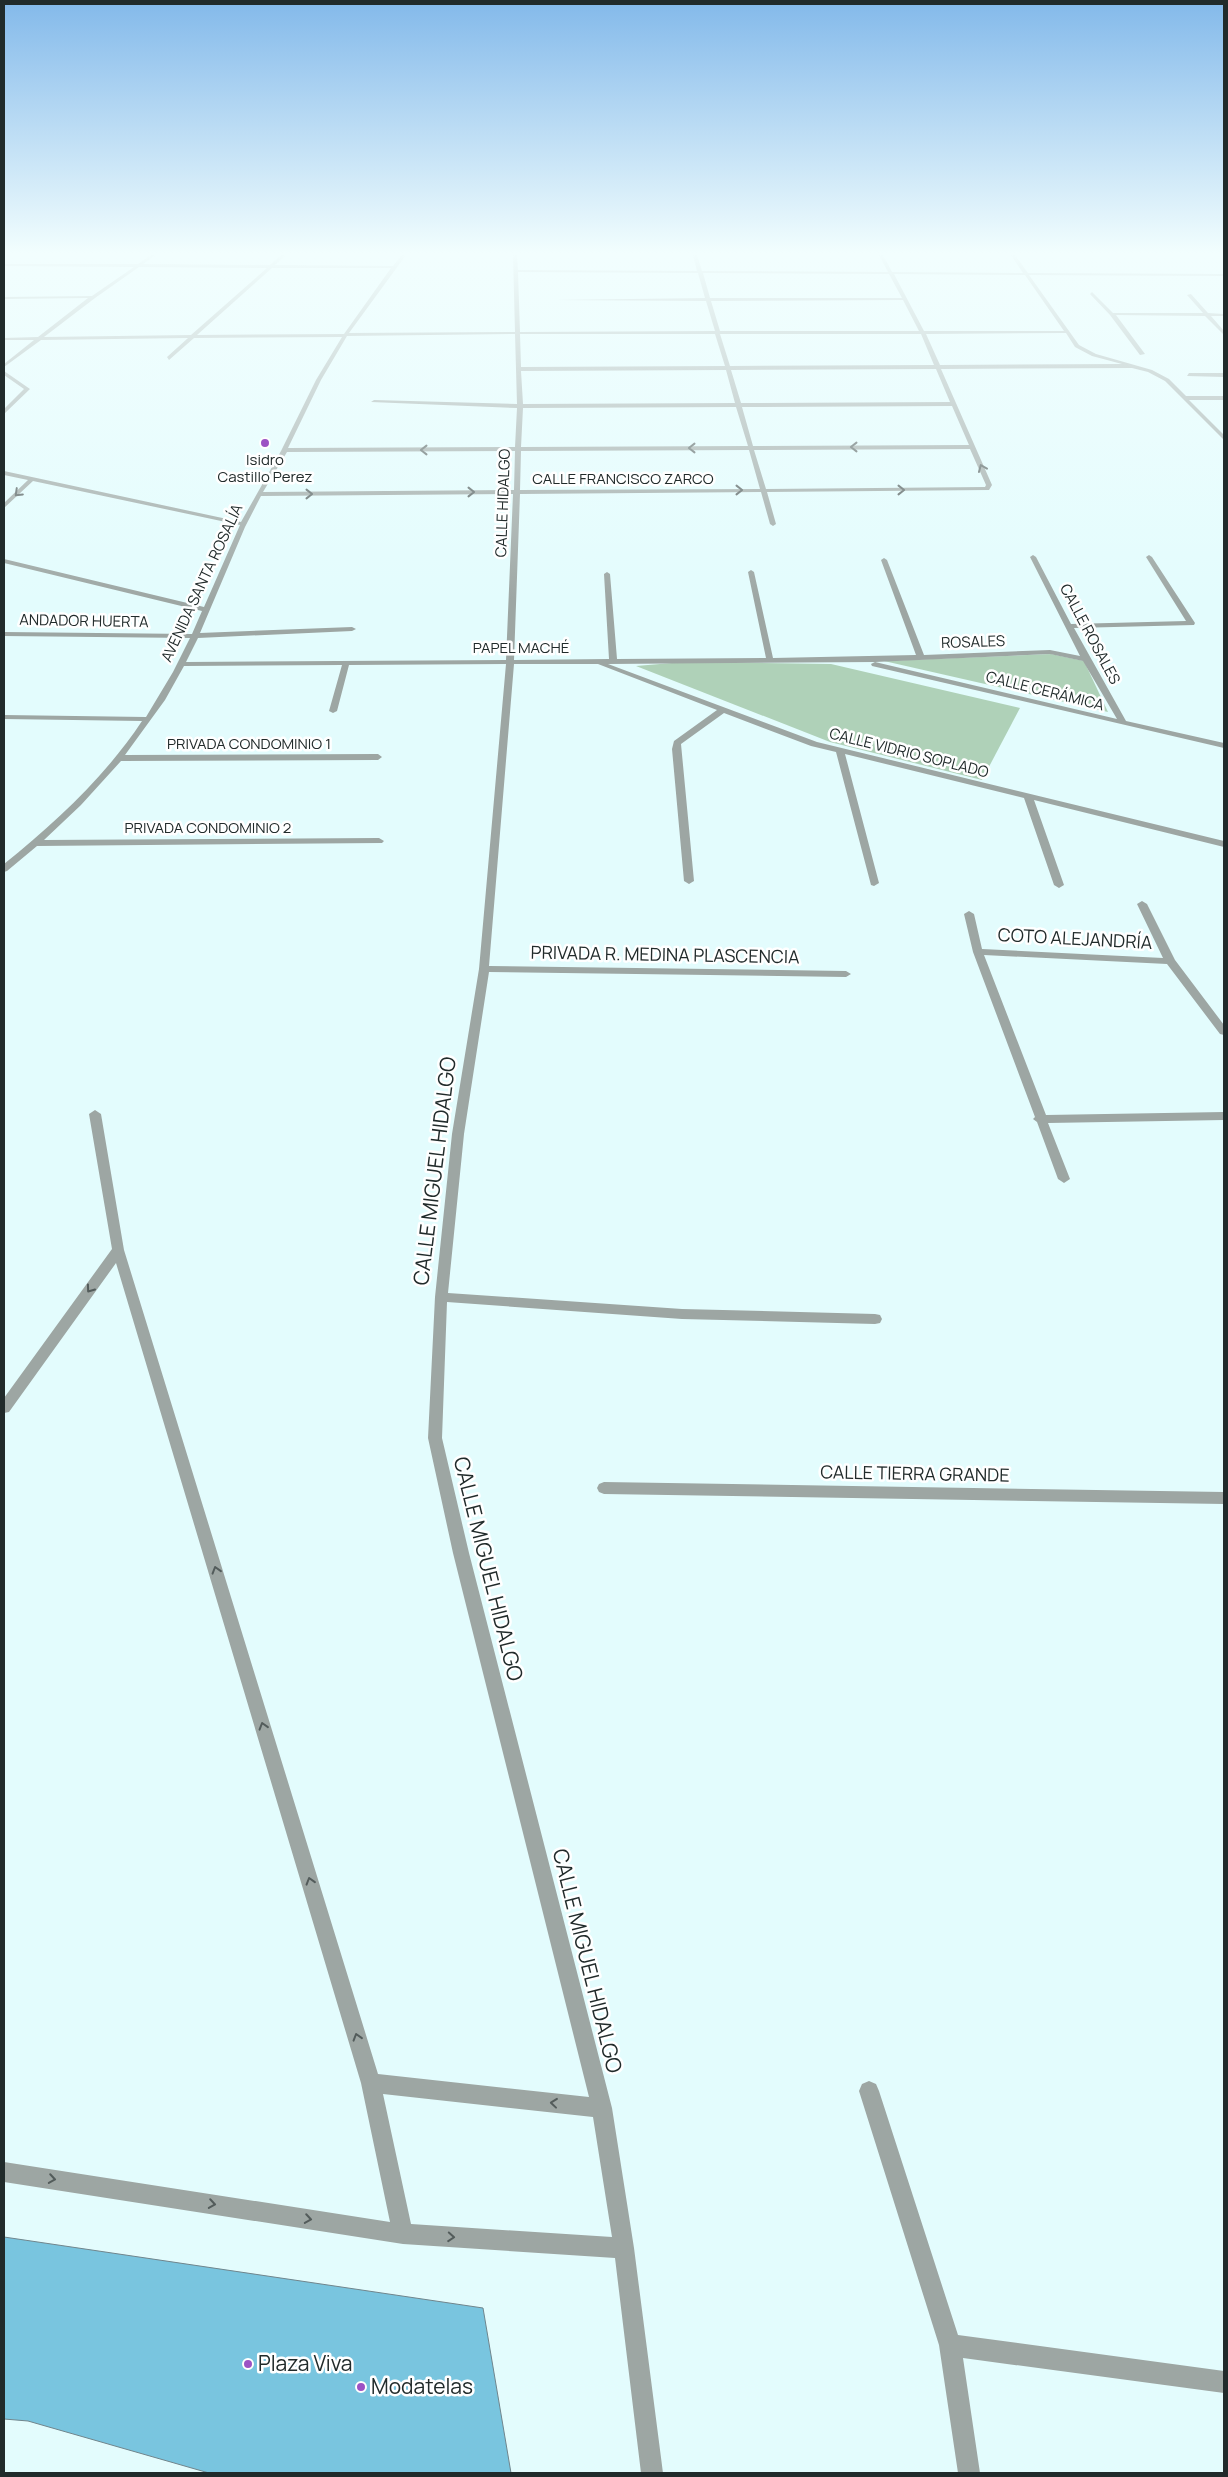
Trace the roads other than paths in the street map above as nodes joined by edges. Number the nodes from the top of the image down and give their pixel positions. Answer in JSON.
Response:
{"nodes":[{"id":1,"x":324,"y":371,"type":"edge"},
{"id":2,"x":519,"y":371,"type":"edge"},
{"id":3,"x":730,"y":371,"type":"edge"},
{"id":4,"x":938,"y":371,"type":"edge"},
{"id":5,"x":1144,"y":371,"type":"edge"},
{"id":6,"x":4,"y":373,"type":"edge"},
{"id":7,"x":1189,"y":375,"type":"dead end"},
{"id":8,"x":1224,"y":375,"type":"edge"},
{"id":9,"x":4,"y":398,"type":"edge"},
{"id":10,"x":18,"y":398,"type":"junction"},
{"id":11,"x":1186,"y":398,"type":"junction"},
{"id":12,"x":1224,"y":398,"type":"edge"},
{"id":13,"x":374,"y":402,"type":"dead end"},
{"id":14,"x":952,"y":404,"type":"junction"},
{"id":15,"x":520,"y":406,"type":"junction"},
{"id":16,"x":740,"y":406,"type":"junction"},
{"id":17,"x":4,"y":412,"type":"edge"},
{"id":18,"x":1224,"y":438,"type":"edge"},
{"id":19,"x":973,"y":447,"type":"junction"},
{"id":20,"x":752,"y":448,"type":"junction"},
{"id":21,"x":519,"y":449,"type":"junction"},
{"id":22,"x":284,"y":450,"type":"junction"},
{"id":23,"x":4,"y":473,"type":"edge"},
{"id":24,"x":32,"y":479,"type":"junction"},
{"id":25,"x":763,"y":490,"type":"junction"},
{"id":26,"x":516,"y":492,"type":"junction"},
{"id":27,"x":260,"y":494,"type":"junction"},
{"id":28,"x":4,"y":506,"type":"edge"},
{"id":29,"x":243,"y":524,"type":"junction"},
{"id":30,"x":773,"y":524,"type":"dead end"},
{"id":31,"x":1033,"y":557,"type":"dead end"},
{"id":32,"x":1149,"y":557,"type":"dead end"},
{"id":33,"x":884,"y":560,"type":"dead end"},
{"id":34,"x":4,"y":561,"type":"edge"},
{"id":35,"x":751,"y":572,"type":"dead end"},
{"id":36,"x":607,"y":574,"type":"dead end"},
{"id":37,"x":205,"y":609,"type":"junction"},
{"id":38,"x":1070,"y":626,"type":"junction"},
{"id":39,"x":352,"y":629,"type":"dead end"},
{"id":40,"x":4,"y":634,"type":"edge"},
{"id":41,"x":193,"y":636,"type":"junction"},
{"id":42,"x":921,"y":658,"type":"junction"},
{"id":43,"x":1086,"y":659,"type":"junction"},
{"id":44,"x":861,"y":660,"type":"junction"},
{"id":45,"x":595,"y":661,"type":"junction"},
{"id":46,"x":613,"y":661,"type":"junction"},
{"id":47,"x":770,"y":661,"type":"junction"},
{"id":48,"x":510,"y":662,"type":"junction"},
{"id":49,"x":346,"y":663,"type":"junction"},
{"id":50,"x":181,"y":664,"type":"junction"},
{"id":51,"x":723,"y":710,"type":"junction"},
{"id":52,"x":333,"y":711,"type":"dead end"},
{"id":53,"x":4,"y":717,"type":"edge"},
{"id":54,"x":147,"y":719,"type":"junction"},
{"id":55,"x":1123,"y":724,"type":"junction"},
{"id":56,"x":1224,"y":745,"type":"edge"},
{"id":57,"x":840,"y":750,"type":"junction"},
{"id":58,"x":378,"y":757,"type":"dead end"},
{"id":59,"x":120,"y":758,"type":"junction"},
{"id":60,"x":1028,"y":796,"type":"junction"},
{"id":61,"x":378,"y":842,"type":"dead end"},
{"id":62,"x":37,"y":843,"type":"junction"},
{"id":63,"x":1224,"y":844,"type":"edge"},
{"id":64,"x":4,"y":869,"type":"edge"},
{"id":65,"x":689,"y":881,"type":"dead end"},
{"id":66,"x":874,"y":883,"type":"dead end"},
{"id":67,"x":1059,"y":885,"type":"dead end"},
{"id":68,"x":1142,"y":904,"type":"dead end"},
{"id":69,"x":969,"y":914,"type":"dead end"},
{"id":70,"x":978,"y":952,"type":"junction"},
{"id":71,"x":1170,"y":961,"type":"junction"},
{"id":72,"x":484,"y":969,"type":"junction"},
{"id":73,"x":846,"y":974,"type":"dead end"},
{"id":74,"x":1224,"y":1032,"type":"edge"},
{"id":75,"x":95,"y":1114,"type":"dead end"},
{"id":76,"x":1224,"y":1116,"type":"edge"},
{"id":77,"x":1039,"y":1118,"type":"junction"},
{"id":78,"x":1064,"y":1179,"type":"dead end"},
{"id":79,"x":118,"y":1250,"type":"junction"},
{"id":80,"x":441,"y":1297,"type":"junction"},
{"id":81,"x":875,"y":1319,"type":"dead end"},
{"id":82,"x":4,"y":1408,"type":"edge"},
{"id":83,"x":604,"y":1488,"type":"dead end"},
{"id":84,"x":1224,"y":1498,"type":"edge"},
{"id":85,"x":371,"y":2083,"type":"junction"},
{"id":86,"x":869,"y":2092,"type":"dead end"},
{"id":87,"x":602,"y":2108,"type":"junction"},
{"id":88,"x":4,"y":2172,"type":"edge"},
{"id":89,"x":403,"y":2234,"type":"junction"},
{"id":90,"x":624,"y":2248,"type":"junction"},
{"id":91,"x":950,"y":2345,"type":"junction"},
{"id":92,"x":1224,"y":2382,"type":"edge"},
{"id":93,"x":652,"y":2473,"type":"edge"},
{"id":94,"x":969,"y":2473,"type":"edge"}],
"edges":[{"from":1,"to":22,"type":"street","name":"AVENIDA SANTA ROSALÍA"},
{"from":2,"to":15,"type":"street","name":"CALLE HIDALGO"},
{"from":3,"to":16,"type":"street"},
{"from":4,"to":14,"type":"street"},
{"from":5,"to":11,"type":"street"},
{"from":6,"to":10,"type":"street"},
{"from":7,"to":8,"type":"street"},
{"from":9,"to":10,"type":"street"},
{"from":10,"to":17,"type":"street"},
{"from":11,"to":12,"type":"street"},
{"from":11,"to":18,"type":"street"},
{"from":13,"to":15,"type":"street"},
{"from":14,"to":16,"type":"street"},
{"from":14,"to":19,"type":"street"},
{"from":15,"to":16,"type":"street"},
{"from":15,"to":21,"type":"street","name":"CALLE HIDALGO"},
{"from":16,"to":20,"type":"street"},
{"from":19,"to":20,"type":"street","one_way":true},
{"from":25,"to":19,"type":"street","name":"CALLE FRANCISCO ZARCO","one_way":true},
{"from":20,"to":21,"type":"street","one_way":true},
{"from":20,"to":25,"type":"street"},
{"from":21,"to":22,"type":"street","one_way":true},
{"from":21,"to":26,"type":"street","name":"CALLE HIDALGO"},
{"from":22,"to":27,"type":"street","name":"AVENIDA SANTA ROSALÍA"},
{"from":23,"to":24,"type":"street"},
{"from":24,"to":28,"type":"street","one_way":true},
{"from":24,"to":29,"type":"street"},
{"from":26,"to":25,"type":"street","name":"CALLE FRANCISCO ZARCO","one_way":true},
{"from":25,"to":30,"type":"street"},
{"from":27,"to":26,"type":"street","name":"CALLE FRANCISCO ZARCO","one_way":true},
{"from":26,"to":48,"type":"street","name":"CALLE HIDALGO"},
{"from":27,"to":29,"type":"street","name":"AVENIDA SANTA ROSALÍA"},
{"from":29,"to":37,"type":"street","name":"AVENIDA SANTA ROSALÍA"},
{"from":31,"to":38,"type":"street","name":"CALLE ROSALES"},
{"from":32,"to":38,"type":"street"},
{"from":33,"to":42,"type":"street"},
{"from":34,"to":37,"type":"street"},
{"from":35,"to":47,"type":"street"},
{"from":36,"to":46,"type":"street"},
{"from":37,"to":41,"type":"street","name":"AVENIDA SANTA ROSALÍA"},
{"from":38,"to":43,"type":"street","name":"CALLE ROSALES"},
{"from":39,"to":41,"type":"street","name":"ANDADOR HUERTA"},
{"from":40,"to":41,"type":"street","name":"ANDADOR HUERTA"},
{"from":41,"to":50,"type":"street","name":"AVENIDA SANTA ROSALÍA"},
{"from":42,"to":43,"type":"street","name":"ROSALES"},
{"from":42,"to":44,"type":"street","name":"ROSALES"},
{"from":43,"to":55,"type":"street","name":"CALLE ROSALES"},
{"from":44,"to":47,"type":"street","name":"PAPEL MACHÉ"},
{"from":44,"to":55,"type":"street","name":"CALLE CERÁMICA"},
{"from":45,"to":46,"type":"street","name":"PAPEL MACHÉ"},
{"from":45,"to":48,"type":"street","name":"PAPEL MACHÉ"},
{"from":45,"to":51,"type":"street","name":"CALLE VIDRIO SOPLADO"},
{"from":46,"to":47,"type":"street","name":"PAPEL MACHÉ"},
{"from":48,"to":49,"type":"street","name":"PAPEL MACHÉ"},
{"from":48,"to":72,"type":"street","name":"CALLE MIGUEL HIDALGO"},
{"from":49,"to":50,"type":"street","name":"PAPEL MACHÉ"},
{"from":49,"to":52,"type":"street"},
{"from":50,"to":54,"type":"street","name":"AVENIDA SANTA ROSALÍA"},
{"from":51,"to":57,"type":"street","name":"CALLE VIDRIO SOPLADO"},
{"from":51,"to":65,"type":"street"},
{"from":53,"to":54,"type":"street"},
{"from":54,"to":59,"type":"street","name":"AVENIDA SANTA ROSALÍA"},
{"from":55,"to":56,"type":"street","name":"CALLE CERÁMICA"},
{"from":57,"to":60,"type":"street","name":"CALLE VIDRIO SOPLADO"},
{"from":57,"to":66,"type":"street"},
{"from":58,"to":59,"type":"street","name":"PRIVADA CONDOMINIO 1"},
{"from":59,"to":62,"type":"street","name":"AVENIDA SANTA ROSALÍA"},
{"from":60,"to":63,"type":"street","name":"CALLE VIDRIO SOPLADO"},
{"from":60,"to":67,"type":"street"},
{"from":61,"to":62,"type":"street","name":"PRIVADA CONDOMINIO 2"},
{"from":62,"to":64,"type":"street","name":"AVENIDA SANTA ROSALÍA"},
{"from":68,"to":71,"type":"street","name":"COTO ALEJANDRÍA"},
{"from":69,"to":70,"type":"street","name":"COTO ALEJANDRÍA"},
{"from":70,"to":71,"type":"street","name":"COTO ALEJANDRÍA"},
{"from":70,"to":77,"type":"street","name":"COTO ALEJANDRÍA"},
{"from":71,"to":74,"type":"street","name":"COTO ALEJANDRÍA"},
{"from":72,"to":73,"type":"street","name":"PRIVADA R. MEDINA PLASCENCIA"},
{"from":72,"to":80,"type":"street","name":"CALLE MIGUEL HIDALGO"},
{"from":75,"to":79,"type":"street"},
{"from":76,"to":77,"type":"street"},
{"from":77,"to":78,"type":"street","name":"COTO ALEJANDRÍA"},
{"from":79,"to":82,"type":"street","one_way":true},
{"from":85,"to":79,"type":"street","one_way":true},
{"from":80,"to":81,"type":"street"},
{"from":80,"to":87,"type":"street","name":"CALLE MIGUEL HIDALGO"},
{"from":83,"to":84,"type":"street","name":"CALLE TIERRA GRANDE"},
{"from":87,"to":85,"type":"street","one_way":true},
{"from":85,"to":89,"type":"street"},
{"from":86,"to":91,"type":"street"},
{"from":87,"to":90,"type":"street","name":"CALLE MIGUEL HIDALGO"},
{"from":88,"to":89,"type":"street","one_way":true},
{"from":89,"to":90,"type":"street","one_way":true},
{"from":90,"to":93,"type":"street","name":"CALLE MIGUEL HIDALGO"},
{"from":91,"to":92,"type":"street"},
{"from":91,"to":94,"type":"street"}]}
